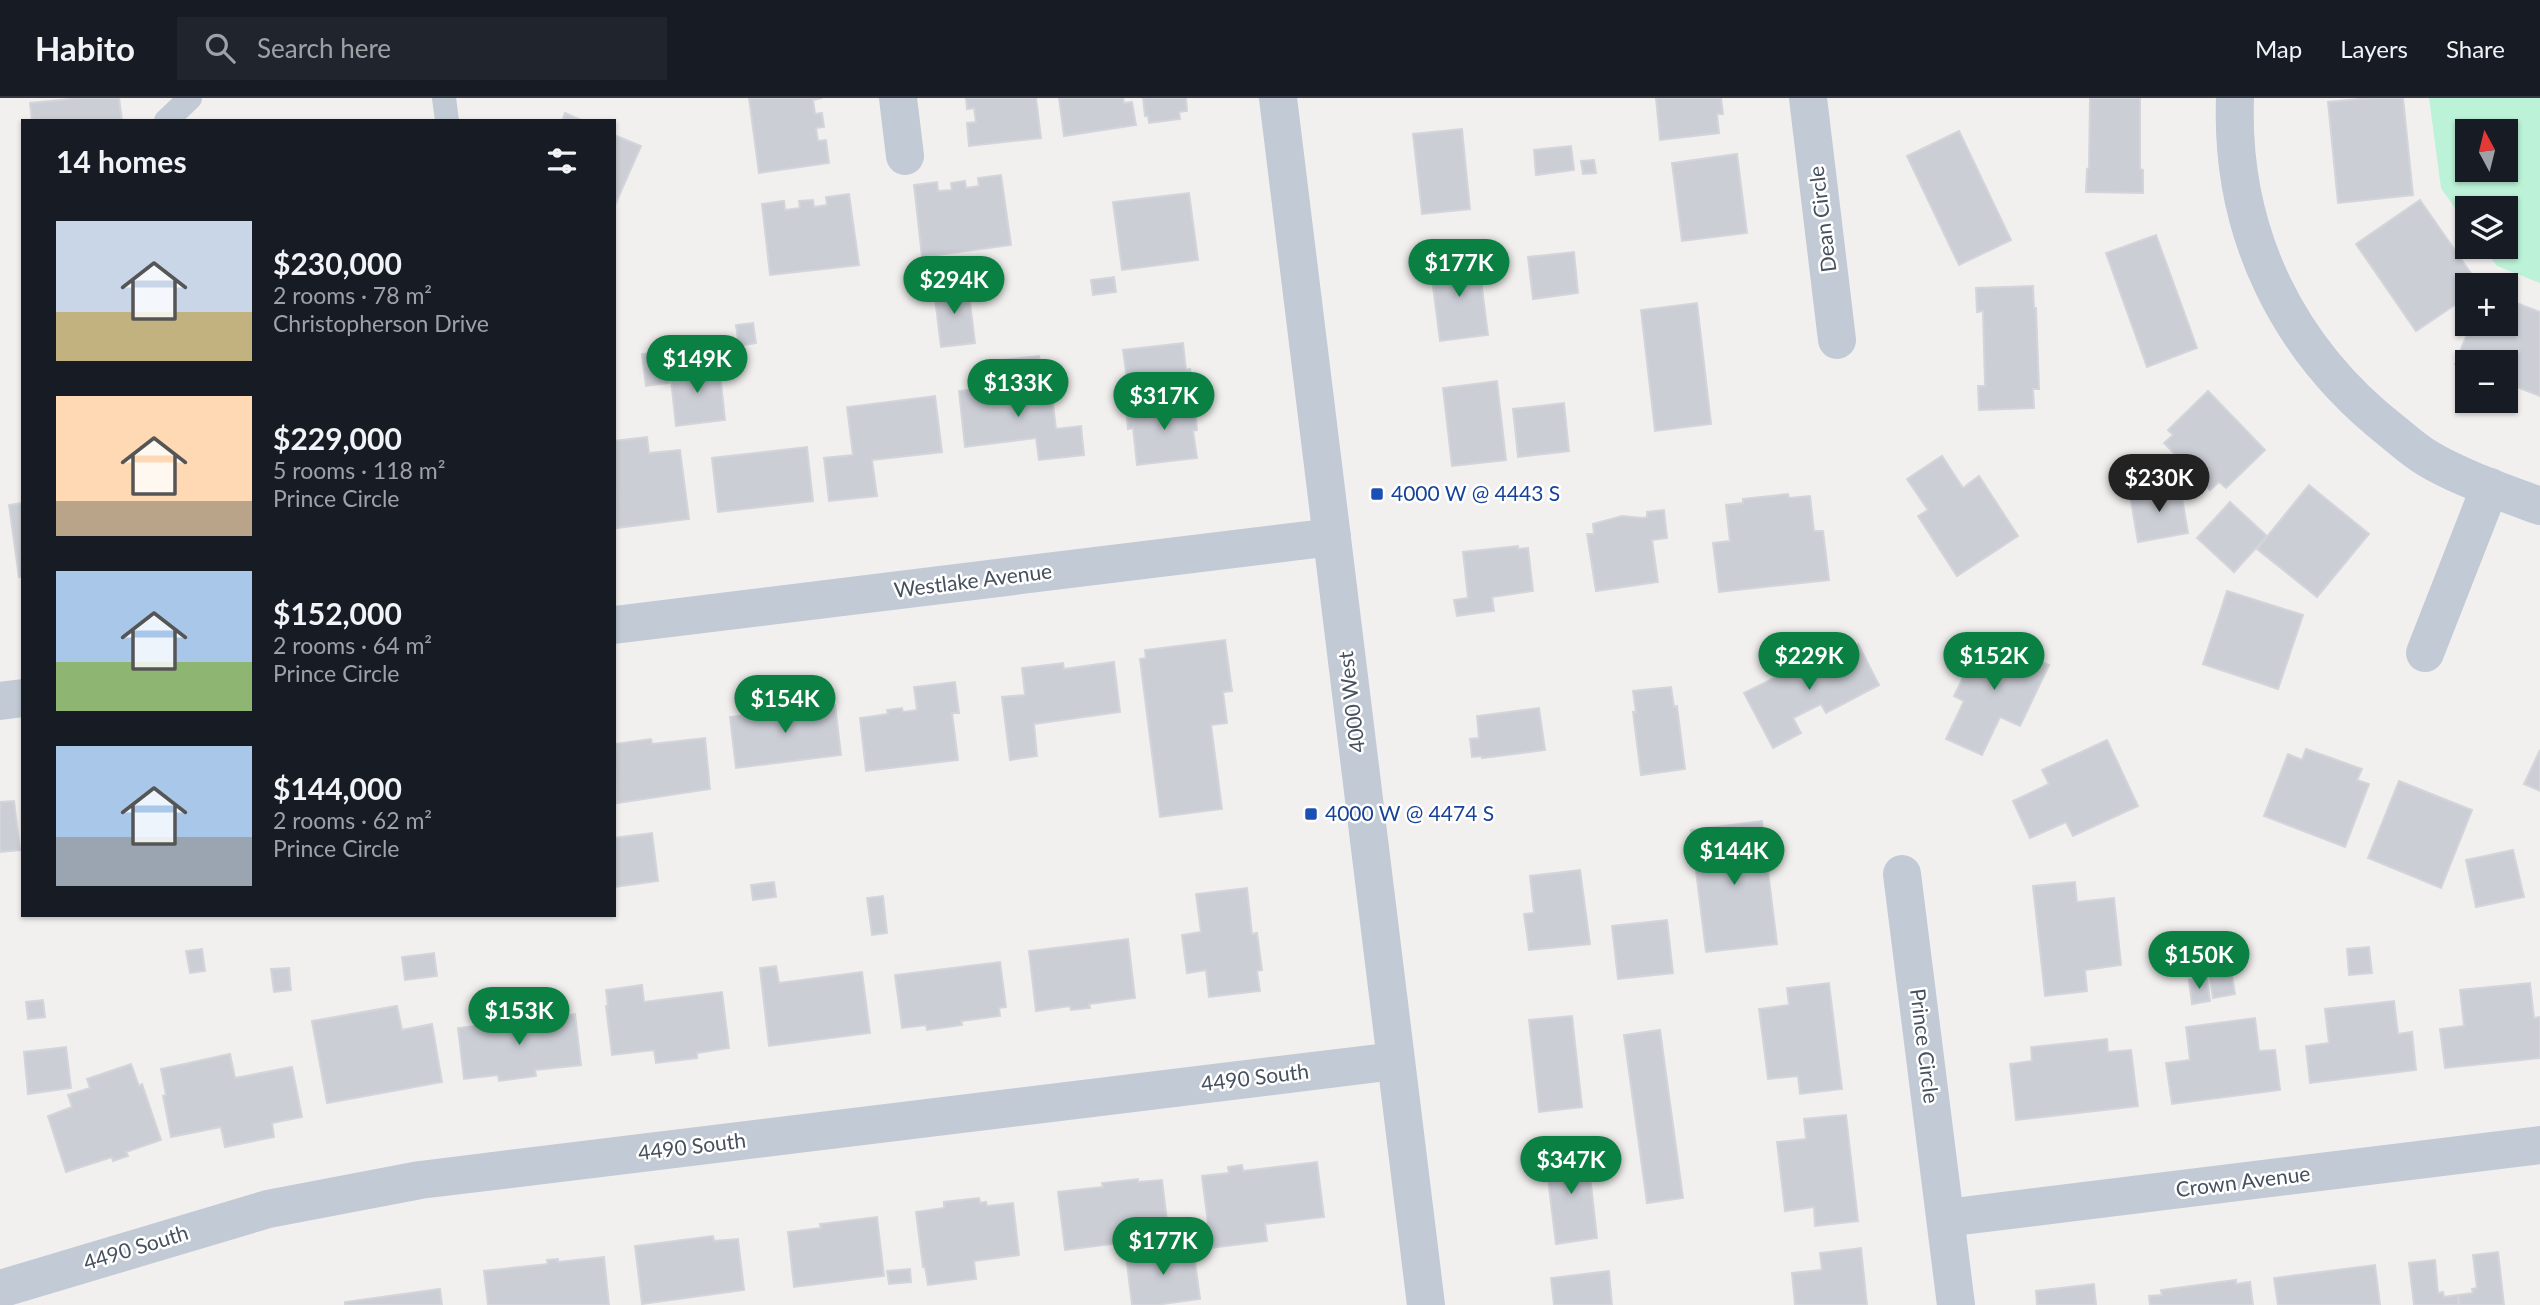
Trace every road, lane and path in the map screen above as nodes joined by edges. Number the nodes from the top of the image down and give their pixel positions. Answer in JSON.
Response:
{"nodes":[{"id":1,"x":190,"y":98,"type":"edge"},
{"id":2,"x":443,"y":98,"type":"edge"},
{"id":3,"x":898,"y":98,"type":"edge"},
{"id":4,"x":1278,"y":98,"type":"edge"},
{"id":5,"x":1808,"y":98,"type":"edge"},
{"id":6,"x":2235,"y":98,"type":"edge"},
{"id":7,"x":168,"y":119,"type":"edge"},
{"id":8,"x":447,"y":119,"type":"edge"},
{"id":9,"x":905,"y":156,"type":"dead end"},
{"id":10,"x":1837,"y":340,"type":"dead end"},
{"id":11,"x":2490,"y":487,"type":"junction"},
{"id":12,"x":2540,"y":506,"type":"edge"},
{"id":13,"x":1332,"y":537,"type":"junction"},
{"id":14,"x":616,"y":625,"type":"edge"},
{"id":15,"x":2425,"y":653,"type":"dead end"},
{"id":16,"x":21,"y":698,"type":"edge"},
{"id":17,"x":0,"y":701,"type":"edge"},
{"id":18,"x":1902,"y":874,"type":"dead end"},
{"id":19,"x":1395,"y":1061,"type":"junction"},
{"id":20,"x":2540,"y":1145,"type":"edge"},
{"id":21,"x":1946,"y":1218,"type":"junction"},
{"id":22,"x":0,"y":1289,"type":"edge"},
{"id":23,"x":1426,"y":1305,"type":"edge"},
{"id":24,"x":1956,"y":1305,"type":"edge"}],
"edges":[{"from":1,"to":7,"type":"lane"},
{"from":2,"to":8,"type":"lane"},
{"from":3,"to":9,"type":"street"},
{"from":4,"to":13,"type":"street","name":"4000 West"},
{"from":5,"to":10,"type":"street","name":"Dean Circle"},
{"from":6,"to":11,"type":"street"},
{"from":11,"to":12,"type":"street"},
{"from":11,"to":15,"type":"street"},
{"from":13,"to":14,"type":"street","name":"Westlake Avenue"},
{"from":13,"to":19,"type":"street","name":"4000 West"},
{"from":16,"to":17,"type":"street"},
{"from":18,"to":21,"type":"street","name":"Prince Circle"},
{"from":19,"to":22,"type":"street","name":"4490 South"},
{"from":19,"to":23,"type":"street","name":"4000 West"},
{"from":20,"to":21,"type":"street","name":"Crown Avenue"},
{"from":21,"to":24,"type":"street","name":"Prince Circle"}]}
